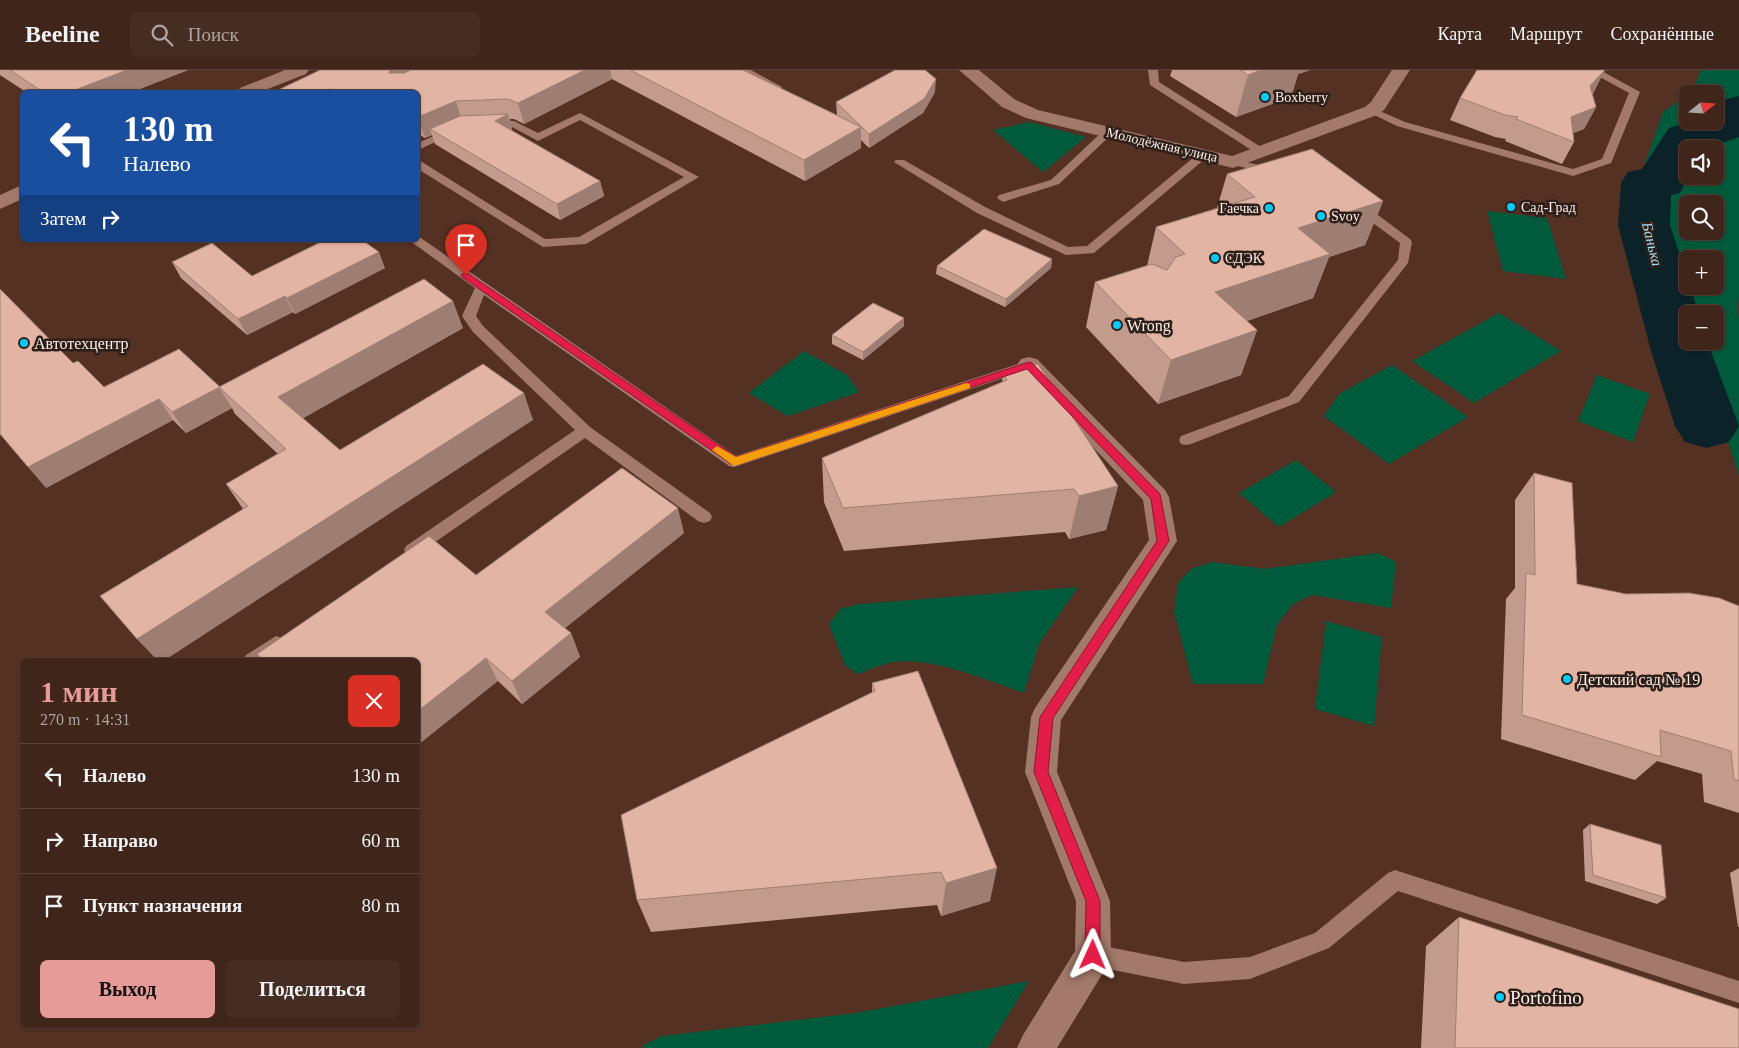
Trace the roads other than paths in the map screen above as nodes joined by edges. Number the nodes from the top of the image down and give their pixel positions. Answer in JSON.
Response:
{"nodes":[{"id":1,"x":300,"y":70,"type":"edge"},
{"id":2,"x":743,"y":70,"type":"edge"},
{"id":3,"x":968,"y":70,"type":"edge"},
{"id":4,"x":1154,"y":70,"type":"edge"},
{"id":5,"x":1401,"y":70,"type":"edge"},
{"id":6,"x":1592,"y":70,"type":"edge"},
{"id":7,"x":251,"y":90,"type":"edge"},
{"id":8,"x":786,"y":91,"type":"edge"},
{"id":9,"x":1371,"y":112,"type":"junction"},
{"id":10,"x":479,"y":125,"type":"edge"},
{"id":11,"x":462,"y":126,"type":"edge"},
{"id":12,"x":1108,"y":132,"type":"junction"},
{"id":13,"x":420,"y":146,"type":"edge"},
{"id":14,"x":1260,"y":151,"type":"junction"},
{"id":15,"x":1203,"y":155,"type":"junction"},
{"id":16,"x":900,"y":162,"type":"dead end"},
{"id":17,"x":1233,"y":162,"type":"junction"},
{"id":18,"x":420,"y":165,"type":"edge"},
{"id":19,"x":1288,"y":175,"type":"edge"},
{"id":20,"x":20,"y":192,"type":"edge"},
{"id":21,"x":1004,"y":198,"type":"dead end"},
{"id":22,"x":1347,"y":198,"type":"edge"},
{"id":23,"x":0,"y":203,"type":"edge"},
{"id":24,"x":420,"y":242,"type":"edge"},
{"id":25,"x":482,"y":286,"type":"junction"},
{"id":26,"x":1029,"y":365,"type":"joint"},
{"id":27,"x":585,"y":431,"type":"junction"},
{"id":28,"x":1186,"y":440,"type":"dead end"},
{"id":29,"x":704,"y":517,"type":"dead end"},
{"id":30,"x":398,"y":559,"type":"edge"},
{"id":31,"x":292,"y":632,"type":"edge"},
{"id":32,"x":255,"y":658,"type":"edge"},
{"id":33,"x":1093,"y":955,"type":"junction"},
{"id":34,"x":1739,"y":992,"type":"edge"},
{"id":35,"x":1036,"y":1048,"type":"edge"}],
"edges":[{"from":1,"to":7,"type":"street"},
{"from":2,"to":8,"type":"lane"},
{"from":3,"to":12,"type":"street","name":"Молодёжная улица"},
{"from":4,"to":14,"type":"lane"},
{"from":5,"to":9,"type":"street"},
{"from":6,"to":9,"type":"lane"},
{"from":9,"to":14,"type":"street","name":"Молодёжная улица"},
{"from":10,"to":18,"type":"lane"},
{"from":11,"to":13,"type":"lane"},
{"from":12,"to":15,"type":"street","name":"Молодёжная улица"},
{"from":12,"to":21,"type":"lane"},
{"from":14,"to":17,"type":"street","name":"Молодёжная улица"},
{"from":15,"to":16,"type":"lane"},
{"from":15,"to":17,"type":"street","name":"Молодёжная улица"},
{"from":17,"to":19,"type":"lane"},
{"from":20,"to":23,"type":"street"},
{"from":22,"to":28,"type":"lane"},
{"from":24,"to":25,"type":"lane"},
{"from":25,"to":26,"type":"lane"},
{"from":25,"to":27,"type":"lane"},
{"from":26,"to":33,"type":"street"},
{"from":27,"to":29,"type":"lane"},
{"from":27,"to":30,"type":"lane"},
{"from":31,"to":32,"type":"lane"},
{"from":33,"to":34,"type":"lane"},
{"from":33,"to":35,"type":"street"}]}
